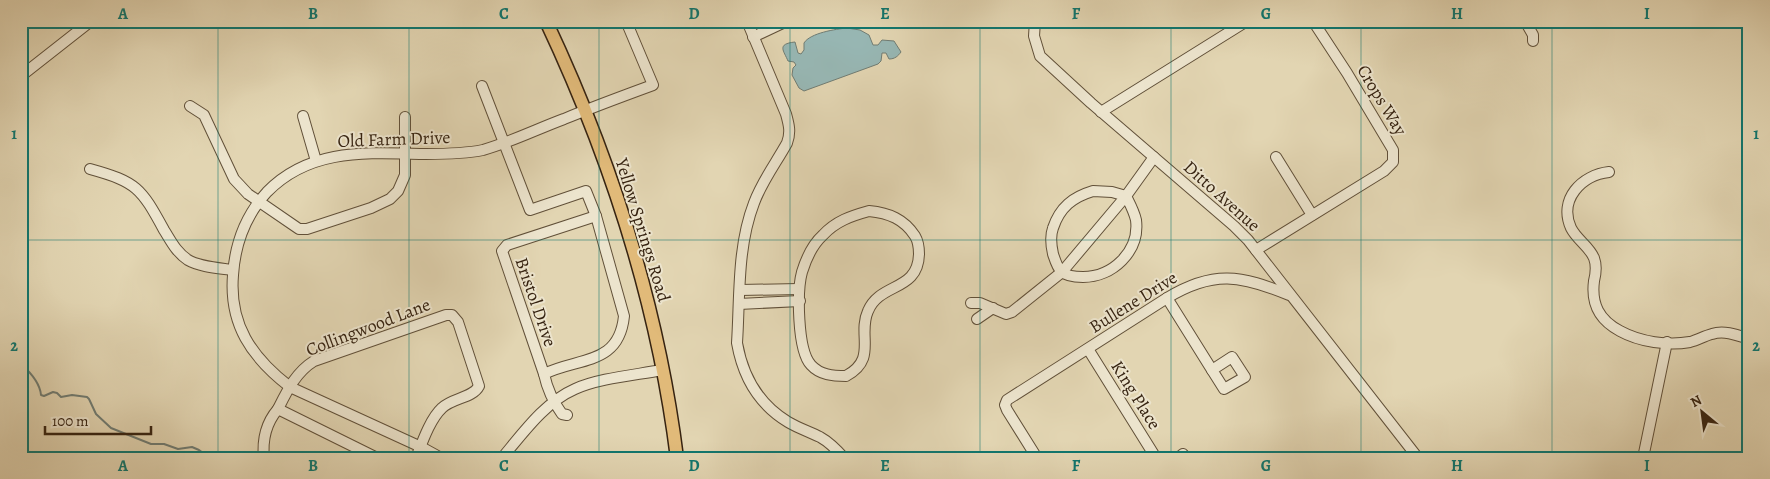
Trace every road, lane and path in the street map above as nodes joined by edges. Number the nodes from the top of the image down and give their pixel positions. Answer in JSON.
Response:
{"nodes":[{"id":1,"x":91,"y":21,"type":"edge"},
{"id":2,"x":546,"y":21,"type":"edge"},
{"id":3,"x":626,"y":21,"type":"edge"},
{"id":4,"x":747,"y":21,"type":"edge"},
{"id":5,"x":787,"y":21,"type":"edge"},
{"id":6,"x":1035,"y":21,"type":"edge"},
{"id":7,"x":1247,"y":21,"type":"edge"},
{"id":8,"x":1313,"y":21,"type":"edge"},
{"id":9,"x":1525,"y":21,"type":"edge"},
{"id":10,"x":79,"y":24,"type":"edge"},
{"id":11,"x":753,"y":37,"type":"junction"},
{"id":12,"x":1533,"y":41,"type":"dead end"},
{"id":13,"x":21,"y":76,"type":"edge"},
{"id":14,"x":482,"y":86,"type":"dead end"},
{"id":15,"x":190,"y":106,"type":"dead end"},
{"id":16,"x":586,"y":110,"type":"junction"},
{"id":17,"x":1101,"y":112,"type":"junction"},
{"id":18,"x":303,"y":116,"type":"dead end"},
{"id":19,"x":405,"y":117,"type":"dead end"},
{"id":20,"x":504,"y":143,"type":"junction"},
{"id":21,"x":405,"y":154,"type":"junction"},
{"id":22,"x":1154,"y":157,"type":"junction"},
{"id":23,"x":1276,"y":157,"type":"dead end"},
{"id":24,"x":316,"y":161,"type":"junction"},
{"id":25,"x":90,"y":169,"type":"dead end"},
{"id":26,"x":1610,"y":172,"type":"dead end"},
{"id":27,"x":1126,"y":196,"type":"junction"},
{"id":28,"x":259,"y":201,"type":"junction"},
{"id":29,"x":1312,"y":215,"type":"junction"},
{"id":30,"x":596,"y":216,"type":"junction"},
{"id":31,"x":1256,"y":250,"type":"junction"},
{"id":32,"x":1270,"y":269,"type":"junction"},
{"id":33,"x":233,"y":270,"type":"junction"},
{"id":34,"x":1062,"y":272,"type":"junction"},
{"id":35,"x":1261,"y":283,"type":"junction"},
{"id":36,"x":799,"y":289,"type":"junction"},
{"id":37,"x":740,"y":290,"type":"junction"},
{"id":38,"x":1290,"y":296,"type":"junction"},
{"id":39,"x":1167,"y":298,"type":"junction"},
{"id":40,"x":800,"y":301,"type":"junction"},
{"id":41,"x":971,"y":303,"type":"dead end"},
{"id":42,"x":739,"y":304,"type":"junction"},
{"id":43,"x":992,"y":308,"type":"junction"},
{"id":44,"x":977,"y":318,"type":"dead end"},
{"id":45,"x":1749,"y":339,"type":"edge"},
{"id":46,"x":1666,"y":342,"type":"junction"},
{"id":47,"x":1088,"y":349,"type":"junction"},
{"id":48,"x":662,"y":370,"type":"junction"},
{"id":49,"x":1212,"y":370,"type":"dead end"},
{"id":50,"x":544,"y":374,"type":"junction"},
{"id":51,"x":290,"y":387,"type":"junction"},
{"id":52,"x":555,"y":401,"type":"junction"},
{"id":53,"x":278,"y":409,"type":"junction"},
{"id":54,"x":569,"y":417,"type":"dead end"},
{"id":55,"x":421,"y":447,"type":"junction"},
{"id":56,"x":264,"y":458,"type":"edge"},
{"id":57,"x":377,"y":458,"type":"edge"},
{"id":58,"x":416,"y":458,"type":"edge"},
{"id":59,"x":441,"y":458,"type":"edge"},
{"id":60,"x":502,"y":458,"type":"edge"},
{"id":61,"x":677,"y":458,"type":"edge"},
{"id":62,"x":844,"y":458,"type":"edge"},
{"id":63,"x":1037,"y":458,"type":"edge"},
{"id":64,"x":1156,"y":458,"type":"edge"},
{"id":65,"x":1178,"y":458,"type":"edge"},
{"id":66,"x":1185,"y":458,"type":"edge"},
{"id":67,"x":1418,"y":458,"type":"edge"},
{"id":68,"x":1643,"y":458,"type":"edge"}],
"edges":[{"from":1,"to":10,"type":"street"},
{"from":2,"to":16,"type":"main road","name":"Yellow Springs Road"},
{"from":3,"to":16,"type":"street","name":"Old Farm Drive"},
{"from":4,"to":11,"type":"street"},
{"from":5,"to":11,"type":"street"},
{"from":6,"to":17,"type":"street","name":"Ditto Avenue"},
{"from":7,"to":17,"type":"street"},
{"from":8,"to":29,"type":"street","name":"Crops Way"},
{"from":9,"to":12,"type":"street"},
{"from":10,"to":13,"type":"street"},
{"from":11,"to":37,"type":"street"},
{"from":14,"to":20,"type":"street"},
{"from":15,"to":28,"type":"street"},
{"from":16,"to":20,"type":"street","name":"Old Farm Drive"},
{"from":16,"to":48,"type":"main road","name":"Yellow Springs Road"},
{"from":17,"to":22,"type":"street","name":"Ditto Avenue"},
{"from":18,"to":24,"type":"street"},
{"from":19,"to":21,"type":"street"},
{"from":20,"to":21,"type":"street","name":"Old Farm Drive"},
{"from":20,"to":30,"type":"street","name":"Bristol Drive"},
{"from":21,"to":24,"type":"street","name":"Old Farm Drive"},
{"from":21,"to":28,"type":"street"},
{"from":22,"to":27,"type":"street"},
{"from":22,"to":31,"type":"street","name":"Ditto Avenue"},
{"from":23,"to":29,"type":"street"},
{"from":24,"to":28,"type":"street","name":"Old Farm Drive"},
{"from":25,"to":33,"type":"street"},
{"from":26,"to":46,"type":"street"},
{"from":27,"to":34,"type":"street"},
{"from":27,"to":34,"type":"street"},
{"from":27,"to":34,"type":"street"},
{"from":28,"to":33,"type":"street","name":"Old Farm Drive"},
{"from":29,"to":31,"type":"street","name":"Crops Way"},
{"from":30,"to":50,"type":"street","name":"Bristol Drive"},
{"from":30,"to":50,"type":"street","name":"Bristol Drive"},
{"from":31,"to":32,"type":"street","name":"Ditto Avenue"},
{"from":32,"to":35,"type":"street"},
{"from":32,"to":38,"type":"street","name":"Ditto Avenue"},
{"from":33,"to":51,"type":"street","name":"Old Farm Drive"},
{"from":34,"to":43,"type":"street"},
{"from":35,"to":38,"type":"street","name":"Bullene Drive"},
{"from":35,"to":39,"type":"street","name":"Bullene Drive"},
{"from":36,"to":37,"type":"street"},
{"from":36,"to":40,"type":"street"},
{"from":36,"to":40,"type":"street"},
{"from":37,"to":42,"type":"street"},
{"from":38,"to":67,"type":"street","name":"Ditto Avenue"},
{"from":39,"to":47,"type":"street","name":"Bullene Drive"},
{"from":39,"to":49,"type":"street"},
{"from":40,"to":42,"type":"street"},
{"from":41,"to":43,"type":"street"},
{"from":42,"to":62,"type":"street"},
{"from":43,"to":44,"type":"street"},
{"from":45,"to":46,"type":"street"},
{"from":46,"to":68,"type":"street"},
{"from":47,"to":63,"type":"street","name":"Bullene Drive"},
{"from":47,"to":64,"type":"street","name":"King Place"},
{"from":48,"to":52,"type":"street"},
{"from":48,"to":61,"type":"main road","name":"Yellow Springs Road"},
{"from":50,"to":52,"type":"street","name":"Bristol Drive"},
{"from":51,"to":53,"type":"street"},
{"from":51,"to":55,"type":"street","name":"Old Farm Drive"},
{"from":51,"to":55,"type":"street","name":"Collingwood Lane"},
{"from":52,"to":54,"type":"street","name":"Bristol Drive"},
{"from":52,"to":60,"type":"street"},
{"from":53,"to":56,"type":"street"},
{"from":53,"to":57,"type":"street"},
{"from":55,"to":58,"type":"street"},
{"from":55,"to":59,"type":"street","name":"Old Farm Drive"},
{"from":65,"to":66,"type":"street"}]}
